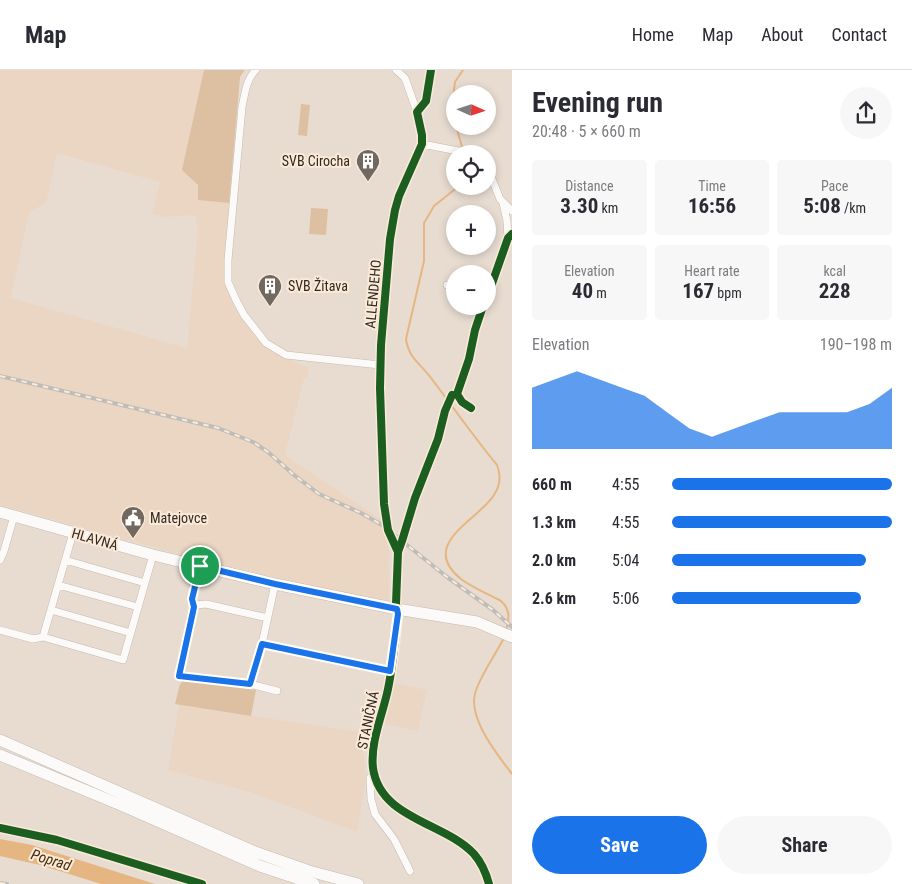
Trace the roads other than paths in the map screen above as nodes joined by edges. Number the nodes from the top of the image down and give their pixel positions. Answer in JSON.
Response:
{"nodes":[{"id":1,"x":256,"y":70,"type":"edge"},
{"id":2,"x":396,"y":70,"type":"edge"},
{"id":3,"x":431,"y":70,"type":"edge"},
{"id":4,"x":417,"y":112,"type":"junction"},
{"id":5,"x":422,"y":144,"type":"junction"},
{"id":6,"x":446,"y":148,"type":"edge"},
{"id":7,"x":496,"y":191,"type":"edge"},
{"id":8,"x":503,"y":204,"type":"junction"},
{"id":9,"x":512,"y":211,"type":"edge"},
{"id":10,"x":510,"y":236,"type":"edge"},
{"id":11,"x":496,"y":274,"type":"edge"},
{"id":12,"x":480,"y":315,"type":"edge"},
{"id":13,"x":380,"y":365,"type":"junction"},
{"id":14,"x":457,"y":394,"type":"dead end"},
{"id":15,"x":438,"y":439,"type":"dead end"},
{"id":16,"x":0,"y":512,"type":"edge"},
{"id":17,"x":14,"y":516,"type":"junction"},
{"id":18,"x":73,"y":533,"type":"junction"},
{"id":19,"x":398,"y":552,"type":"junction"},
{"id":20,"x":153,"y":555,"type":"junction"},
{"id":21,"x":0,"y":560,"type":"edge"},
{"id":22,"x":65,"y":560,"type":"junction"},
{"id":23,"x":200,"y":566,"type":"junction"},
{"id":24,"x":145,"y":583,"type":"junction"},
{"id":25,"x":275,"y":584,"type":"junction"},
{"id":26,"x":58,"y":585,"type":"junction"},
{"id":27,"x":138,"y":607,"type":"junction"},
{"id":28,"x":194,"y":607,"type":"junction"},
{"id":29,"x":397,"y":607,"type":"junction"},
{"id":30,"x":51,"y":610,"type":"junction"},
{"id":31,"x":268,"y":618,"type":"junction"},
{"id":32,"x":0,"y":630,"type":"edge"},
{"id":33,"x":131,"y":633,"type":"junction"},
{"id":34,"x":508,"y":635,"type":"edge"},
{"id":35,"x":43,"y":637,"type":"junction"},
{"id":36,"x":262,"y":644,"type":"junction"},
{"id":37,"x":390,"y":671,"type":"junction"},
{"id":38,"x":250,"y":684,"type":"junction"},
{"id":39,"x":277,"y":691,"type":"dead end"},
{"id":40,"x":0,"y":740,"type":"edge"},
{"id":41,"x":0,"y":755,"type":"edge"},
{"id":42,"x":410,"y":871,"type":"dead end"},
{"id":43,"x":314,"y":884,"type":"edge"},
{"id":44,"x":358,"y":884,"type":"edge"}],
"edges":[{"from":1,"to":13,"type":"street"},
{"from":2,"to":4,"type":"street"},
{"from":3,"to":4,"type":"street"},
{"from":4,"to":5,"type":"street"},
{"from":5,"to":6,"type":"street"},
{"from":5,"to":13,"type":"street","name":"ALLENDEHO"},
{"from":7,"to":8,"type":"street"},
{"from":8,"to":9,"type":"street"},
{"from":8,"to":10,"type":"street"},
{"from":10,"to":11,"type":"street"},
{"from":12,"to":14,"type":"street"},
{"from":13,"to":19,"type":"street","name":"ALLENDEHO"},
{"from":15,"to":19,"type":"street"},
{"from":16,"to":17,"type":"main road","name":"HLAVNÁ"},
{"from":17,"to":18,"type":"main road","name":"HLAVNÁ"},
{"from":17,"to":21,"type":"street"},
{"from":18,"to":20,"type":"main road","name":"HLAVNÁ"},
{"from":18,"to":22,"type":"street"},
{"from":19,"to":29,"type":"street","name":"STANIČNÁ"},
{"from":20,"to":23,"type":"main road","name":"HLAVNÁ"},
{"from":20,"to":24,"type":"street"},
{"from":22,"to":24,"type":"street"},
{"from":22,"to":26,"type":"street"},
{"from":23,"to":25,"type":"main road","name":"HLAVNÁ"},
{"from":23,"to":28,"type":"street"},
{"from":24,"to":27,"type":"street"},
{"from":25,"to":29,"type":"main road","name":"HLAVNÁ"},
{"from":25,"to":31,"type":"street"},
{"from":26,"to":27,"type":"street"},
{"from":26,"to":30,"type":"street"},
{"from":27,"to":33,"type":"street"},
{"from":28,"to":31,"type":"street"},
{"from":28,"to":38,"type":"street"},
{"from":29,"to":34,"type":"main road","name":"HLAVNÁ"},
{"from":29,"to":37,"type":"street","name":"STANIČNÁ"},
{"from":30,"to":33,"type":"street"},
{"from":30,"to":35,"type":"street"},
{"from":31,"to":36,"type":"street"},
{"from":32,"to":35,"type":"street"},
{"from":33,"to":35,"type":"street"},
{"from":36,"to":37,"type":"street"},
{"from":36,"to":38,"type":"street"},
{"from":37,"to":42,"type":"street","name":"STANIČNÁ"},
{"from":38,"to":39,"type":"street"},
{"from":40,"to":44,"type":"main road"},
{"from":41,"to":43,"type":"main road"}]}
